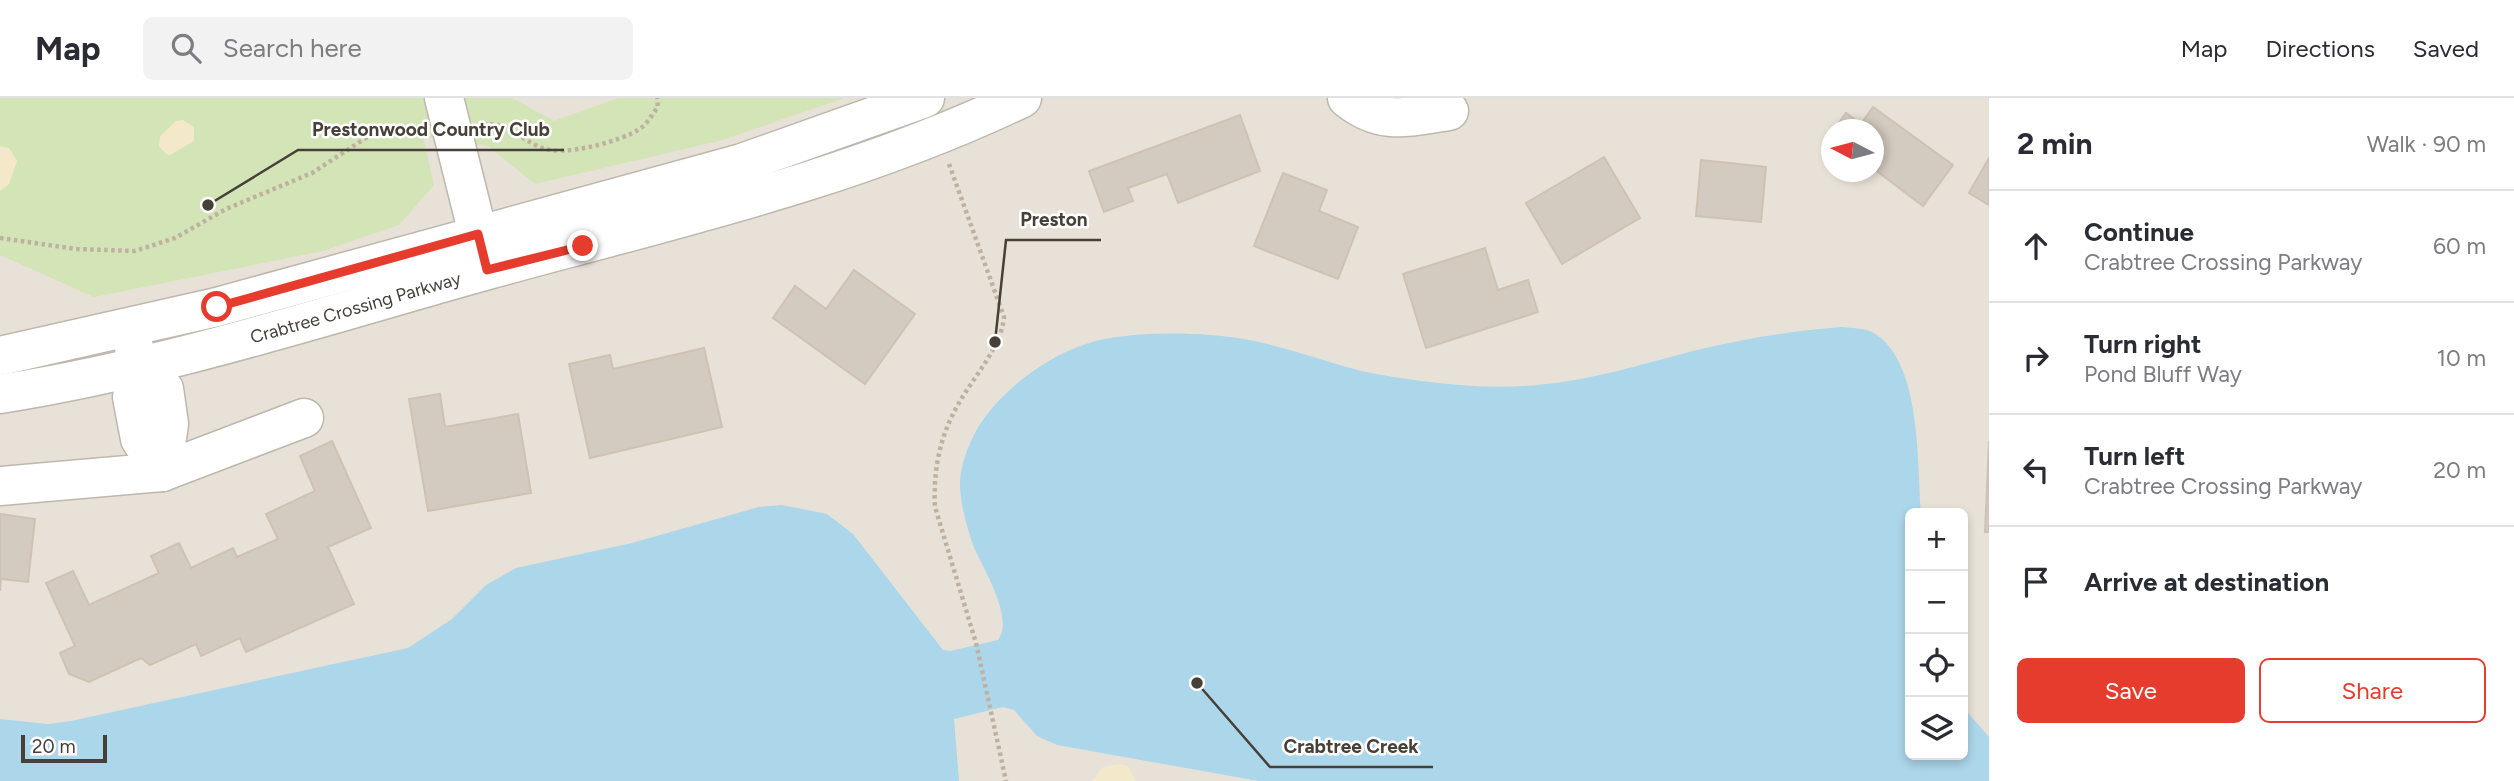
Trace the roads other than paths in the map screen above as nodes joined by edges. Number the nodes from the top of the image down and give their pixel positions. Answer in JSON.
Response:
{"nodes":[{"id":1,"x":444,"y":98,"type":"edge"},
{"id":2,"x":925,"y":98,"type":"edge"},
{"id":3,"x":1022,"y":98,"type":"edge"},
{"id":4,"x":1347,"y":98,"type":"edge"},
{"id":5,"x":1449,"y":111,"type":"dead end"},
{"id":6,"x":478,"y":234,"type":"junction"},
{"id":7,"x":487,"y":270,"type":"junction"},
{"id":8,"x":130,"y":328,"type":"junction"},
{"id":9,"x":0,"y":356,"type":"edge"},
{"id":10,"x":138,"y":366,"type":"junction"},
{"id":11,"x":0,"y":394,"type":"edge"},
{"id":12,"x":304,"y":418,"type":"dead end"},
{"id":13,"x":162,"y":472,"type":"junction"},
{"id":14,"x":0,"y":486,"type":"edge"}],
"edges":[{"from":1,"to":6,"type":"street"},
{"from":2,"to":6,"type":"street","name":"Crabtree Crossing Parkway"},
{"from":3,"to":7,"type":"street","name":"Crabtree Crossing Parkway"},
{"from":4,"to":5,"type":"street"},
{"from":6,"to":7,"type":"street"},
{"from":6,"to":8,"type":"street","name":"Crabtree Crossing Parkway"},
{"from":7,"to":10,"type":"street","name":"Crabtree Crossing Parkway"},
{"from":8,"to":9,"type":"street","name":"Crabtree Crossing Parkway"},
{"from":8,"to":10,"type":"street"},
{"from":10,"to":11,"type":"street","name":"Crabtree Crossing Parkway"},
{"from":10,"to":13,"type":"street"},
{"from":12,"to":13,"type":"street"},
{"from":13,"to":14,"type":"street"}]}
